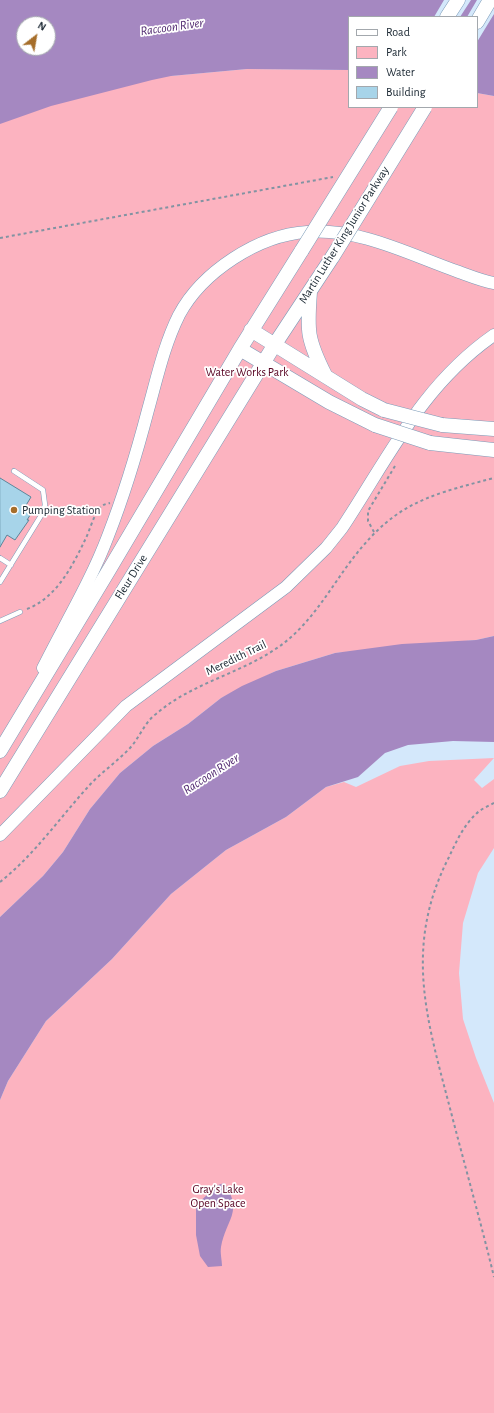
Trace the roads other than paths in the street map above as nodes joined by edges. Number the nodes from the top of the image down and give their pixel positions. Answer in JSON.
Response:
{"nodes":[{"id":1,"x":458,"y":0,"type":"edge"},
{"id":2,"x":490,"y":0,"type":"edge"},
{"id":3,"x":448,"y":16,"type":"edge"},
{"id":4,"x":478,"y":20,"type":"edge"},
{"id":5,"x":390,"y":108,"type":"edge"},
{"id":6,"x":424,"y":108,"type":"edge"},
{"id":7,"x":494,"y":283,"type":"edge"},
{"id":8,"x":310,"y":290,"type":"junction"},
{"id":9,"x":251,"y":330,"type":"junction"},
{"id":10,"x":494,"y":335,"type":"edge"},
{"id":11,"x":275,"y":344,"type":"junction"},
{"id":12,"x":240,"y":349,"type":"junction"},
{"id":13,"x":263,"y":363,"type":"junction"},
{"id":14,"x":325,"y":376,"type":"junction"},
{"id":15,"x":494,"y":429,"type":"edge"},
{"id":16,"x":494,"y":450,"type":"edge"},
{"id":17,"x":14,"y":471,"type":"dead end"},
{"id":18,"x":0,"y":558,"type":"edge"},
{"id":19,"x":11,"y":565,"type":"junction"},
{"id":20,"x":0,"y":582,"type":"edge"},
{"id":21,"x":20,"y":612,"type":"road end"},
{"id":22,"x":0,"y":621,"type":"edge"},
{"id":23,"x":2,"y":748,"type":"edge"},
{"id":24,"x":0,"y":791,"type":"edge"},
{"id":25,"x":0,"y":835,"type":"edge"}],
"edges":[{"from":1,"to":3,"type":"main road"},
{"from":2,"to":4,"type":"main road"},
{"from":5,"to":9,"type":"main road","bridge":true},
{"from":6,"to":8,"type":"main road","name":"Martin Luther King Junior Parkway","bridge":true},
{"from":7,"to":23,"type":"main road"},
{"from":8,"to":11,"type":"main road","name":"Martin Luther King Junior Parkway"},
{"from":8,"to":14,"type":"main road"},
{"from":9,"to":11,"type":"main road"},
{"from":9,"to":12,"type":"main road"},
{"from":10,"to":25,"type":"main road"},
{"from":11,"to":13,"type":"main road","name":"Martin Luther King Junior Parkway"},
{"from":11,"to":14,"type":"main road"},
{"from":12,"to":13,"type":"main road"},
{"from":12,"to":23,"type":"main road","name":"Fleur Drive"},
{"from":13,"to":16,"type":"main road","bridge":true},
{"from":13,"to":24,"type":"main road","name":"Fleur Drive"},
{"from":14,"to":15,"type":"main road","bridge":true},
{"from":17,"to":19,"type":"lane"},
{"from":18,"to":19,"type":"lane"},
{"from":19,"to":20,"type":"lane"},
{"from":21,"to":22,"type":"lane"}]}
